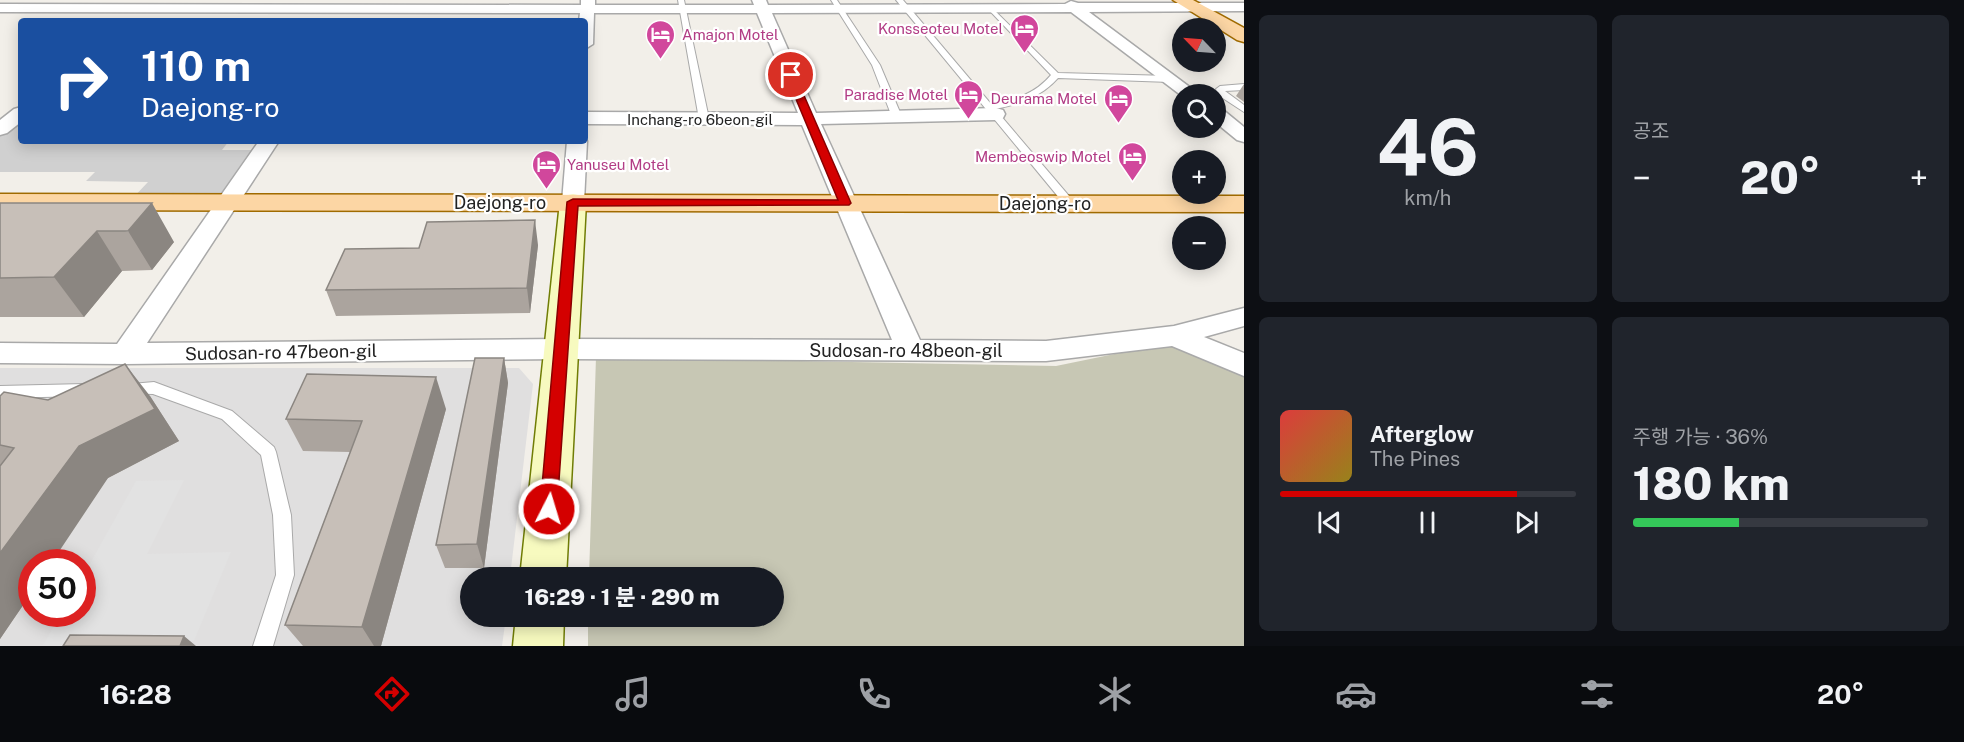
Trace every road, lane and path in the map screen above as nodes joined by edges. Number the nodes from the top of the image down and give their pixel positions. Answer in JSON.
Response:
{"nodes":[{"id":1,"x":1186,"y":3,"type":"edge"},
{"id":2,"x":508,"y":4,"type":"edge"},
{"id":3,"x":588,"y":4,"type":"edge"},
{"id":4,"x":681,"y":4,"type":"edge"},
{"id":5,"x":837,"y":4,"type":"edge"},
{"id":6,"x":902,"y":4,"type":"edge"},
{"id":7,"x":1070,"y":4,"type":"edge"},
{"id":8,"x":761,"y":5,"type":"edge"},
{"id":9,"x":1244,"y":7,"type":"edge"},
{"id":10,"x":0,"y":8,"type":"edge"},
{"id":11,"x":163,"y":8,"type":"junction"},
{"id":12,"x":361,"y":8,"type":"junction"},
{"id":13,"x":990,"y":8,"type":"junction"},
{"id":14,"x":149,"y":18,"type":"edge"},
{"id":15,"x":354,"y":18,"type":"edge"},
{"id":16,"x":1244,"y":36,"type":"edge"},
{"id":17,"x":1056,"y":75,"type":"junction"},
{"id":18,"x":1170,"y":79,"type":"junction"},
{"id":19,"x":1177,"y":84,"type":"edge"},
{"id":20,"x":1244,"y":87,"type":"edge"},
{"id":21,"x":1244,"y":109,"type":"edge"},
{"id":22,"x":992,"y":110,"type":"junction"},
{"id":23,"x":897,"y":117,"type":"junction"},
{"id":24,"x":588,"y":118,"type":"edge"},
{"id":25,"x":704,"y":119,"type":"junction"},
{"id":26,"x":809,"y":120,"type":"junction"},
{"id":27,"x":1226,"y":122,"type":"edge"},
{"id":28,"x":1244,"y":135,"type":"edge"},
{"id":29,"x":267,"y":144,"type":"edge"},
{"id":30,"x":578,"y":144,"type":"edge"},
{"id":31,"x":0,"y":202,"type":"edge"},
{"id":32,"x":227,"y":202,"type":"junction"},
{"id":33,"x":573,"y":202,"type":"junction"},
{"id":34,"x":845,"y":203,"type":"junction"},
{"id":35,"x":1069,"y":203,"type":"junction"},
{"id":36,"x":1244,"y":204,"type":"edge"},
{"id":37,"x":1244,"y":317,"type":"edge"},
{"id":38,"x":1174,"y":336,"type":"junction"},
{"id":39,"x":910,"y":349,"type":"junction"},
{"id":40,"x":561,"y":350,"type":"junction"},
{"id":41,"x":0,"y":353,"type":"edge"},
{"id":42,"x":125,"y":354,"type":"junction"},
{"id":43,"x":1244,"y":365,"type":"edge"},
{"id":44,"x":0,"y":392,"type":"edge"},
{"id":45,"x":544,"y":567,"type":"edge"},
{"id":46,"x":539,"y":627,"type":"edge"},
{"id":47,"x":263,"y":646,"type":"edge"},
{"id":48,"x":538,"y":646,"type":"edge"}],
"edges":[{"from":1,"to":7,"type":"street"},
{"from":1,"to":9,"type":"street"},
{"from":1,"to":16,"type":"main road"},
{"from":2,"to":3,"type":"street"},
{"from":2,"to":12,"type":"street"},
{"from":3,"to":4,"type":"street"},
{"from":4,"to":8,"type":"street"},
{"from":4,"to":25,"type":"lane"},
{"from":5,"to":6,"type":"street"},
{"from":5,"to":8,"type":"street"},
{"from":5,"to":23,"type":"lane"},
{"from":6,"to":13,"type":"street"},
{"from":6,"to":22,"type":"lane"},
{"from":7,"to":13,"type":"street"},
{"from":7,"to":18,"type":"street"},
{"from":8,"to":26,"type":"street"},
{"from":10,"to":11,"type":"street"},
{"from":11,"to":12,"type":"street"},
{"from":11,"to":14,"type":"street"},
{"from":12,"to":15,"type":"street"},
{"from":13,"to":17,"type":"lane"},
{"from":17,"to":18,"type":"lane"},
{"from":17,"to":22,"type":"lane"},
{"from":18,"to":19,"type":"street"},
{"from":20,"to":21,"type":"lane"},
{"from":22,"to":23,"type":"street","name":"Inchang-ro 6beon-gil"},
{"from":22,"to":35,"type":"lane"},
{"from":23,"to":26,"type":"street","name":"Inchang-ro 6beon-gil"},
{"from":24,"to":25,"type":"street","name":"Inchang-ro 6beon-gil"},
{"from":25,"to":26,"type":"street","name":"Inchang-ro 6beon-gil"},
{"from":26,"to":34,"type":"street"},
{"from":27,"to":28,"type":"street"},
{"from":29,"to":32,"type":"street"},
{"from":30,"to":33,"type":"street"},
{"from":31,"to":32,"type":"main road","name":"Daejong-ro"},
{"from":32,"to":33,"type":"main road","name":"Daejong-ro"},
{"from":32,"to":42,"type":"street"},
{"from":33,"to":34,"type":"main road","name":"Daejong-ro"},
{"from":33,"to":40,"type":"main road"},
{"from":34,"to":35,"type":"main road","name":"Daejong-ro"},
{"from":34,"to":39,"type":"street"},
{"from":35,"to":36,"type":"main road","name":"Daejong-ro"},
{"from":37,"to":38,"type":"street"},
{"from":38,"to":39,"type":"street","name":"Sudosan-ro 48beon-gil"},
{"from":38,"to":43,"type":"street","name":"Sudosan-ro 48beon-gil"},
{"from":39,"to":40,"type":"street","name":"Sudosan-ro 48beon-gil"},
{"from":40,"to":42,"type":"street","name":"Sudosan-ro 47beon-gil"},
{"from":40,"to":45,"type":"main road"},
{"from":41,"to":42,"type":"street","name":"Sudosan-ro 47beon-gil"},
{"from":44,"to":47,"type":"lane"},
{"from":46,"to":48,"type":"main road"}]}
